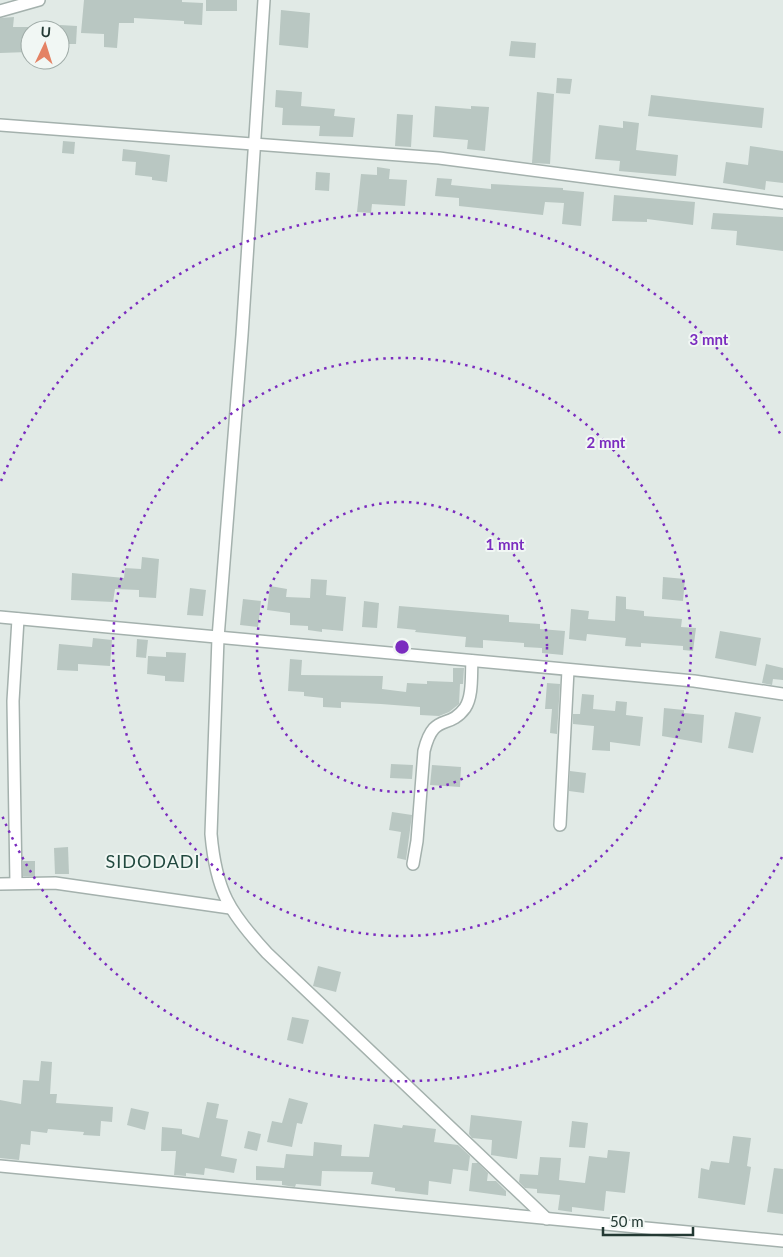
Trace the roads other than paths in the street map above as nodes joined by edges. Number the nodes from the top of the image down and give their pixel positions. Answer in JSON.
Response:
{"nodes":[{"id":1,"x":39,"y":0,"type":"edge"},
{"id":2,"x":264,"y":0,"type":"edge"},
{"id":3,"x":0,"y":11,"type":"edge"},
{"id":4,"x":0,"y":125,"type":"edge"},
{"id":5,"x":255,"y":144,"type":"junction"},
{"id":6,"x":783,"y":203,"type":"edge"},
{"id":7,"x":0,"y":617,"type":"edge"},
{"id":8,"x":18,"y":619,"type":"junction"},
{"id":9,"x":218,"y":638,"type":"junction"},
{"id":10,"x":472,"y":661,"type":"junction"},
{"id":11,"x":568,"y":670,"type":"junction"},
{"id":12,"x":783,"y":694,"type":"edge"},
{"id":13,"x":560,"y":824,"type":"dead end"},
{"id":14,"x":413,"y":864,"type":"dead end"},
{"id":15,"x":16,"y":883,"type":"junction"},
{"id":16,"x":0,"y":884,"type":"edge"},
{"id":17,"x":230,"y":908,"type":"junction"},
{"id":18,"x":0,"y":1166,"type":"edge"},
{"id":19,"x":548,"y":1219,"type":"junction"},
{"id":20,"x":783,"y":1241,"type":"edge"}],
"edges":[{"from":1,"to":3,"type":"street"},
{"from":2,"to":5,"type":"street"},
{"from":4,"to":5,"type":"street"},
{"from":5,"to":6,"type":"street"},
{"from":5,"to":9,"type":"street"},
{"from":7,"to":8,"type":"street"},
{"from":8,"to":9,"type":"street"},
{"from":8,"to":15,"type":"street"},
{"from":9,"to":10,"type":"street"},
{"from":9,"to":17,"type":"street"},
{"from":10,"to":11,"type":"street"},
{"from":10,"to":14,"type":"street"},
{"from":11,"to":12,"type":"street"},
{"from":11,"to":13,"type":"street"},
{"from":15,"to":16,"type":"street"},
{"from":15,"to":17,"type":"street"},
{"from":17,"to":19,"type":"street"},
{"from":18,"to":19,"type":"street"},
{"from":19,"to":20,"type":"street"}]}
